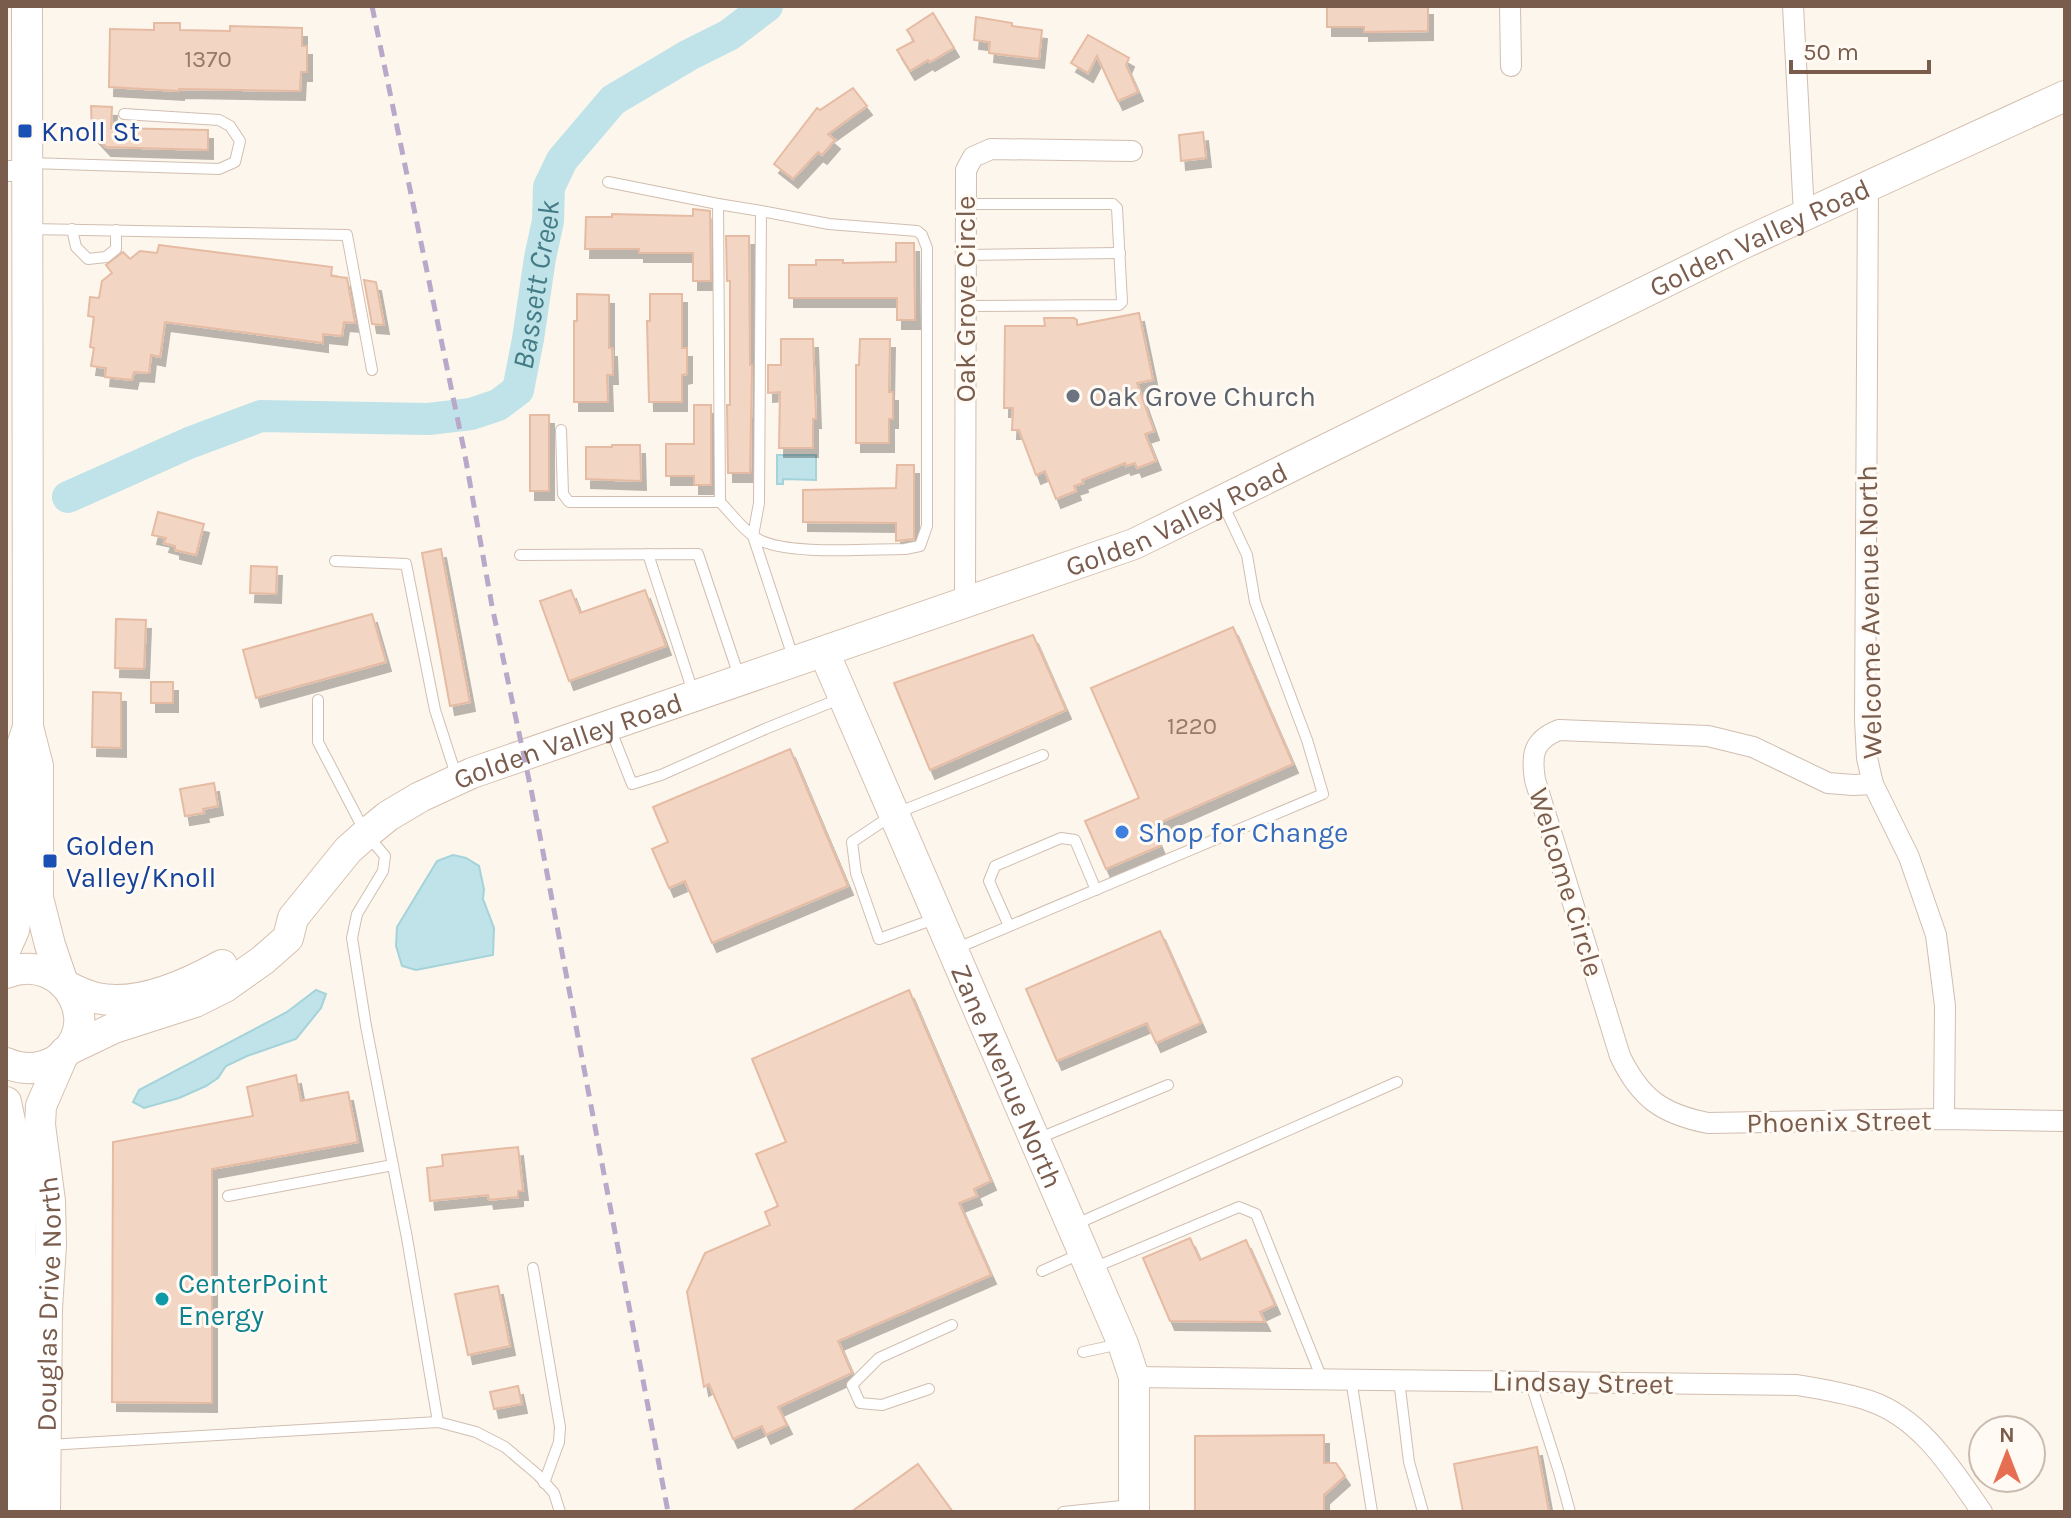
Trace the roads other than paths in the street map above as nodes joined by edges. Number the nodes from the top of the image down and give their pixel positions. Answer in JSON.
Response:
{"nodes":[{"id":1,"x":27,"y":6,"type":"edge"},
{"id":2,"x":1510,"y":6,"type":"edge"},
{"id":3,"x":1793,"y":6,"type":"edge"},
{"id":4,"x":1511,"y":66,"type":"dead end"},
{"id":5,"x":2065,"y":96,"type":"edge"},
{"id":6,"x":124,"y":114,"type":"dead end"},
{"id":7,"x":1132,"y":151,"type":"dead end"},
{"id":8,"x":20,"y":168,"type":"edge"},
{"id":9,"x":608,"y":182,"type":"dead end"},
{"id":10,"x":1868,"y":186,"type":"junction"},
{"id":11,"x":718,"y":204,"type":"junction"},
{"id":12,"x":966,"y":204,"type":"junction"},
{"id":13,"x":761,"y":211,"type":"junction"},
{"id":14,"x":1804,"y":214,"type":"junction"},
{"id":15,"x":28,"y":229,"type":"junction"},
{"id":16,"x":72,"y":229,"type":"junction"},
{"id":17,"x":116,"y":230,"type":"junction"},
{"id":18,"x":1120,"y":253,"type":"junction"},
{"id":19,"x":965,"y":255,"type":"junction"},
{"id":20,"x":965,"y":306,"type":"junction"},
{"id":21,"x":372,"y":370,"type":"dead end"},
{"id":22,"x":561,"y":430,"type":"dead end"},
{"id":23,"x":720,"y":502,"type":"junction"},
{"id":24,"x":1222,"y":502,"type":"junction"},
{"id":25,"x":753,"y":536,"type":"junction"},
{"id":26,"x":648,"y":554,"type":"junction"},
{"id":27,"x":520,"y":555,"type":"dead end"},
{"id":28,"x":335,"y":561,"type":"dead end"},
{"id":29,"x":965,"y":602,"type":"junction"},
{"id":30,"x":824,"y":652,"type":"junction"},
{"id":31,"x":795,"y":662,"type":"junction"},
{"id":32,"x":741,"y":681,"type":"junction"},
{"id":33,"x":695,"y":697,"type":"junction"},
{"id":34,"x":844,"y":697,"type":"junction"},
{"id":35,"x":318,"y":700,"type":"dead end"},
{"id":36,"x":609,"y":726,"type":"junction"},
{"id":37,"x":17,"y":728,"type":"edge"},
{"id":38,"x":1043,"y":755,"type":"dead end"},
{"id":39,"x":457,"y":780,"type":"junction"},
{"id":40,"x":1873,"y":784,"type":"junction"},
{"id":41,"x":894,"y":814,"type":"junction"},
{"id":42,"x":366,"y":834,"type":"junction"},
{"id":43,"x":1096,"y":890,"type":"junction"},
{"id":44,"x":939,"y":917,"type":"junction"},
{"id":45,"x":293,"y":918,"type":"junction"},
{"id":46,"x":1009,"y":926,"type":"junction"},
{"id":47,"x":6,"y":948,"type":"edge"},
{"id":48,"x":953,"y":950,"type":"junction"},
{"id":49,"x":6,"y":973,"type":"edge"},
{"id":50,"x":65,"y":984,"type":"junction"},
{"id":51,"x":65,"y":1052,"type":"junction"},
{"id":52,"x":6,"y":1063,"type":"edge"},
{"id":53,"x":1630,"y":1077,"type":"joint"},
{"id":54,"x":1397,"y":1082,"type":"dead end"},
{"id":55,"x":1168,"y":1085,"type":"dead end"},
{"id":56,"x":6,"y":1102,"type":"edge"},
{"id":57,"x":1944,"y":1119,"type":"junction"},
{"id":58,"x":2065,"y":1121,"type":"edge"},
{"id":59,"x":1035,"y":1139,"type":"junction"},
{"id":60,"x":393,"y":1165,"type":"junction"},
{"id":61,"x":228,"y":1196,"type":"dead end"},
{"id":62,"x":1082,"y":1249,"type":"junction"},
{"id":63,"x":533,"y":1268,"type":"dead end"},
{"id":64,"x":1042,"y":1271,"type":"dead end"},
{"id":65,"x":952,"y":1325,"type":"dead end"},
{"id":66,"x":1123,"y":1344,"type":"junction"},
{"id":67,"x":1083,"y":1352,"type":"dead end"},
{"id":68,"x":1134,"y":1377,"type":"junction"},
{"id":69,"x":1322,"y":1379,"type":"junction"},
{"id":70,"x":1351,"y":1379,"type":"junction"},
{"id":71,"x":1399,"y":1380,"type":"junction"},
{"id":72,"x":1530,"y":1381,"type":"junction"},
{"id":73,"x":929,"y":1389,"type":"dead end"},
{"id":74,"x":438,"y":1422,"type":"junction"},
{"id":75,"x":24,"y":1447,"type":"edge"},
{"id":76,"x":544,"y":1483,"type":"junction"},
{"id":77,"x":1134,"y":1508,"type":"edge"},
{"id":78,"x":19,"y":1512,"type":"edge"},
{"id":79,"x":45,"y":1512,"type":"edge"},
{"id":80,"x":560,"y":1512,"type":"edge"},
{"id":81,"x":1063,"y":1512,"type":"edge"},
{"id":82,"x":1372,"y":1512,"type":"edge"},
{"id":83,"x":1423,"y":1512,"type":"edge"},
{"id":84,"x":1570,"y":1512,"type":"edge"},
{"id":85,"x":1982,"y":1512,"type":"edge"}],
"edges":[{"from":1,"to":8,"type":"street"},
{"from":2,"to":4,"type":"street"},
{"from":3,"to":14,"type":"street"},
{"from":5,"to":10,"type":"street","name":"Golden Valley Road"},
{"from":6,"to":8,"type":"lane"},
{"from":7,"to":12,"type":"street","name":"Oak Grove Circle"},
{"from":8,"to":15,"type":"street"},
{"from":9,"to":11,"type":"lane"},
{"from":10,"to":14,"type":"street","name":"Golden Valley Road"},
{"from":10,"to":40,"type":"street","name":"Welcome Avenue North"},
{"from":11,"to":13,"type":"lane"},
{"from":11,"to":23,"type":"lane"},
{"from":12,"to":18,"type":"lane"},
{"from":12,"to":19,"type":"street","name":"Oak Grove Circle"},
{"from":13,"to":25,"type":"lane"},
{"from":13,"to":25,"type":"lane"},
{"from":14,"to":24,"type":"street","name":"Golden Valley Road"},
{"from":15,"to":16,"type":"lane"},
{"from":15,"to":37,"type":"street"},
{"from":16,"to":17,"type":"lane"},
{"from":16,"to":17,"type":"lane"},
{"from":17,"to":21,"type":"lane"},
{"from":18,"to":19,"type":"lane"},
{"from":18,"to":20,"type":"lane"},
{"from":19,"to":20,"type":"street","name":"Oak Grove Circle"},
{"from":20,"to":29,"type":"street","name":"Oak Grove Circle"},
{"from":22,"to":23,"type":"lane"},
{"from":23,"to":25,"type":"lane"},
{"from":24,"to":29,"type":"street","name":"Golden Valley Road"},
{"from":24,"to":43,"type":"lane"},
{"from":25,"to":31,"type":"lane"},
{"from":26,"to":27,"type":"lane"},
{"from":26,"to":32,"type":"lane"},
{"from":26,"to":33,"type":"lane"},
{"from":28,"to":39,"type":"lane"},
{"from":29,"to":30,"type":"street","name":"Golden Valley Road"},
{"from":30,"to":31,"type":"street","name":"Golden Valley Road"},
{"from":30,"to":34,"type":"street","name":"Zane Avenue North"},
{"from":31,"to":32,"type":"street","name":"Golden Valley Road"},
{"from":32,"to":33,"type":"street","name":"Golden Valley Road"},
{"from":33,"to":36,"type":"street","name":"Golden Valley Road"},
{"from":34,"to":36,"type":"lane"},
{"from":34,"to":41,"type":"street","name":"Zane Avenue North"},
{"from":35,"to":42,"type":"lane"},
{"from":36,"to":39,"type":"street","name":"Golden Valley Road"},
{"from":37,"to":47,"type":"street"},
{"from":37,"to":50,"type":"street"},
{"from":38,"to":41,"type":"lane"},
{"from":39,"to":42,"type":"street","name":"Golden Valley Road"},
{"from":40,"to":53,"type":"street","name":"Welcome Circle"},
{"from":40,"to":57,"type":"street","name":"Welcome Avenue North"},
{"from":41,"to":44,"type":"street","name":"Zane Avenue North"},
{"from":41,"to":44,"type":"lane"},
{"from":42,"to":45,"type":"street","name":"Golden Valley Road"},
{"from":42,"to":60,"type":"lane"},
{"from":43,"to":46,"type":"lane"},
{"from":43,"to":46,"type":"lane"},
{"from":44,"to":48,"type":"street","name":"Zane Avenue North"},
{"from":45,"to":50,"type":"street","name":"Golden Valley Road"},
{"from":45,"to":51,"type":"street","name":"Golden Valley Road"},
{"from":46,"to":48,"type":"lane"},
{"from":48,"to":59,"type":"street","name":"Zane Avenue North"},
{"from":49,"to":50,"type":"street","name":"Golden Valley Road"},
{"from":50,"to":51,"type":"street","name":"Douglas Drive North"},
{"from":51,"to":52,"type":"street","name":"Golden Valley Road"},
{"from":51,"to":75,"type":"street","name":"Douglas Drive North"},
{"from":53,"to":57,"type":"street","name":"Phoenix Street"},
{"from":54,"to":62,"type":"lane"},
{"from":55,"to":59,"type":"lane"},
{"from":56,"to":75,"type":"street","name":"Douglas Drive North"},
{"from":57,"to":58,"type":"street","name":"Phoenix Street"},
{"from":59,"to":62,"type":"street","name":"Zane Avenue North"},
{"from":60,"to":61,"type":"lane"},
{"from":60,"to":74,"type":"lane"},
{"from":62,"to":64,"type":"lane"},
{"from":62,"to":66,"type":"street","name":"Zane Avenue North"},
{"from":62,"to":69,"type":"lane"},
{"from":63,"to":76,"type":"lane"},
{"from":65,"to":73,"type":"lane"},
{"from":66,"to":67,"type":"lane"},
{"from":66,"to":68,"type":"street","name":"Zane Avenue North"},
{"from":68,"to":69,"type":"street","name":"Lindsay Street"},
{"from":68,"to":77,"type":"street","name":"Zane Avenue North"},
{"from":69,"to":70,"type":"street","name":"Lindsay Street"},
{"from":70,"to":71,"type":"street","name":"Lindsay Street"},
{"from":70,"to":82,"type":"lane"},
{"from":71,"to":72,"type":"street","name":"Lindsay Street"},
{"from":71,"to":83,"type":"lane"},
{"from":72,"to":84,"type":"lane"},
{"from":72,"to":85,"type":"street","name":"Lindsay Street"},
{"from":74,"to":75,"type":"lane"},
{"from":74,"to":76,"type":"lane"},
{"from":75,"to":78,"type":"street","name":"Douglas Drive North"},
{"from":75,"to":79,"type":"street","name":"Douglas Drive North"},
{"from":76,"to":80,"type":"lane"},
{"from":77,"to":81,"type":"lane"}]}
